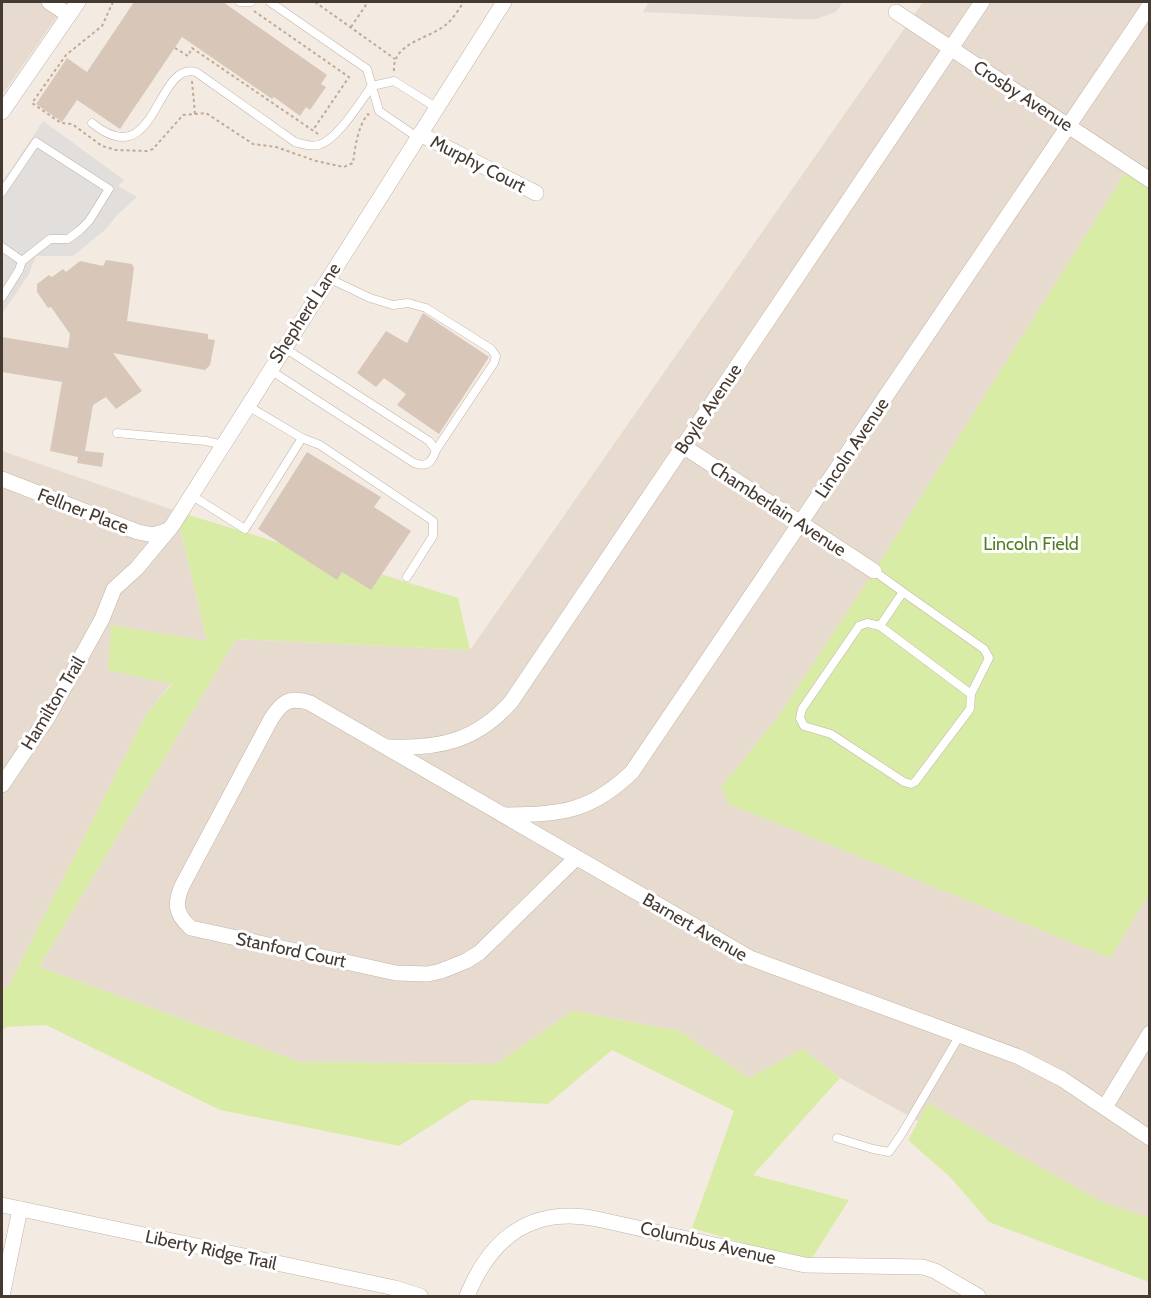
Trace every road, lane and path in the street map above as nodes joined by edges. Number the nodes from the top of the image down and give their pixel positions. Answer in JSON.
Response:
{"nodes":[{"id":1,"x":49,"y":2,"type":"edge"},
{"id":2,"x":78,"y":2,"type":"edge"},
{"id":3,"x":113,"y":2,"type":"edge"},
{"id":4,"x":240,"y":2,"type":"edge"},
{"id":5,"x":270,"y":2,"type":"edge"},
{"id":6,"x":315,"y":2,"type":"edge"},
{"id":7,"x":368,"y":2,"type":"edge"},
{"id":8,"x":464,"y":2,"type":"edge"},
{"id":9,"x":504,"y":2,"type":"edge"},
{"id":10,"x":982,"y":2,"type":"edge"},
{"id":11,"x":251,"y":5,"type":"edge"},
{"id":12,"x":1149,"y":5,"type":"edge"},
{"id":13,"x":896,"y":12,"type":"dead end"},
{"id":14,"x":69,"y":15,"type":"junction"},
{"id":15,"x":351,"y":27,"type":"junction"},
{"id":16,"x":175,"y":48,"type":"dead end"},
{"id":17,"x":951,"y":48,"type":"junction"},
{"id":18,"x":395,"y":59,"type":"junction"},
{"id":19,"x":398,"y":76,"type":"dead end"},
{"id":20,"x":192,"y":81,"type":"dead end"},
{"id":21,"x":372,"y":86,"type":"junction"},
{"id":22,"x":437,"y":108,"type":"junction"},
{"id":23,"x":2,"y":112,"type":"edge"},
{"id":24,"x":195,"y":114,"type":"junction"},
{"id":25,"x":371,"y":116,"type":"dead end"},
{"id":26,"x":92,"y":123,"type":"dead end"},
{"id":27,"x":1068,"y":126,"type":"junction"},
{"id":28,"x":313,"y":130,"type":"junction"},
{"id":29,"x":419,"y":135,"type":"junction"},
{"id":30,"x":327,"y":141,"type":"junction"},
{"id":31,"x":1149,"y":180,"type":"edge"},
{"id":32,"x":2,"y":192,"type":"edge"},
{"id":33,"x":536,"y":193,"type":"dead end"},
{"id":34,"x":2,"y":247,"type":"edge"},
{"id":35,"x":22,"y":261,"type":"junction"},
{"id":36,"x":328,"y":278,"type":"junction"},
{"id":37,"x":2,"y":297,"type":"edge"},
{"id":38,"x":283,"y":348,"type":"junction"},
{"id":39,"x":270,"y":369,"type":"junction"},
{"id":40,"x":247,"y":405,"type":"junction"},
{"id":41,"x":117,"y":433,"type":"dead end"},
{"id":42,"x":302,"y":438,"type":"junction"},
{"id":43,"x":223,"y":445,"type":"junction"},
{"id":44,"x":683,"y":446,"type":"junction"},
{"id":45,"x":436,"y":450,"type":"junction"},
{"id":46,"x":2,"y":479,"type":"edge"},
{"id":47,"x":191,"y":495,"type":"junction"},
{"id":48,"x":801,"y":523,"type":"junction"},
{"id":49,"x":166,"y":531,"type":"junction"},
{"id":50,"x":874,"y":571,"type":"joint"},
{"id":51,"x":406,"y":577,"type":"dead end"},
{"id":52,"x":903,"y":592,"type":"junction"},
{"id":53,"x":102,"y":620,"type":"joint"},
{"id":54,"x":880,"y":626,"type":"junction"},
{"id":55,"x":971,"y":694,"type":"junction"},
{"id":56,"x":266,"y":728,"type":"joint"},
{"id":57,"x":386,"y":747,"type":"junction"},
{"id":58,"x":2,"y":785,"type":"edge"},
{"id":59,"x":503,"y":815,"type":"junction"},
{"id":60,"x":576,"y":858,"type":"junction"},
{"id":61,"x":1149,"y":1033,"type":"edge"},
{"id":62,"x":960,"y":1035,"type":"junction"},
{"id":63,"x":1105,"y":1107,"type":"junction"},
{"id":64,"x":837,"y":1138,"type":"dead end"},
{"id":65,"x":1149,"y":1138,"type":"edge"},
{"id":66,"x":2,"y":1205,"type":"edge"},
{"id":67,"x":20,"y":1209,"type":"junction"},
{"id":68,"x":2,"y":1296,"type":"edge"},
{"id":69,"x":420,"y":1296,"type":"edge"},
{"id":70,"x":467,"y":1296,"type":"edge"},
{"id":71,"x":978,"y":1296,"type":"edge"}],
"edges":[{"from":1,"to":14,"type":"street"},
{"from":2,"to":14,"type":"street"},
{"from":3,"to":24,"type":"path"},
{"from":4,"to":11,"type":"lane"},
{"from":5,"to":21,"type":"lane"},
{"from":6,"to":15,"type":"path"},
{"from":7,"to":15,"type":"path"},
{"from":8,"to":18,"type":"path"},
{"from":9,"to":22,"type":"street","name":"Shepherd Lane"},
{"from":10,"to":17,"type":"street","name":"Boyle Avenue"},
{"from":11,"to":28,"type":"path"},
{"from":12,"to":27,"type":"street","name":"Lincoln Avenue"},
{"from":13,"to":17,"type":"street","name":"Crosby Avenue"},
{"from":14,"to":23,"type":"street"},
{"from":15,"to":18,"type":"path"},
{"from":16,"to":28,"type":"path"},
{"from":17,"to":27,"type":"street","name":"Crosby Avenue"},
{"from":17,"to":44,"type":"street","name":"Boyle Avenue"},
{"from":18,"to":19,"type":"path"},
{"from":20,"to":24,"type":"path"},
{"from":21,"to":22,"type":"lane"},
{"from":21,"to":29,"type":"lane"},
{"from":21,"to":30,"type":"lane"},
{"from":22,"to":29,"type":"street","name":"Shepherd Lane"},
{"from":24,"to":25,"type":"path"},
{"from":26,"to":30,"type":"lane"},
{"from":27,"to":31,"type":"street","name":"Crosby Avenue"},
{"from":27,"to":48,"type":"street","name":"Lincoln Avenue"},
{"from":28,"to":30,"type":"path"},
{"from":29,"to":33,"type":"street","name":"Murphy Court"},
{"from":29,"to":36,"type":"street","name":"Shepherd Lane"},
{"from":32,"to":35,"type":"lane"},
{"from":34,"to":35,"type":"lane"},
{"from":35,"to":37,"type":"lane"},
{"from":36,"to":38,"type":"street","name":"Shepherd Lane"},
{"from":36,"to":45,"type":"lane"},
{"from":38,"to":39,"type":"street","name":"Shepherd Lane"},
{"from":38,"to":45,"type":"lane"},
{"from":39,"to":40,"type":"street","name":"Shepherd Lane"},
{"from":39,"to":45,"type":"lane"},
{"from":40,"to":42,"type":"lane"},
{"from":40,"to":43,"type":"street","name":"Shepherd Lane"},
{"from":41,"to":43,"type":"lane"},
{"from":42,"to":47,"type":"lane"},
{"from":42,"to":51,"type":"lane"},
{"from":43,"to":47,"type":"street","name":"Shepherd Lane"},
{"from":44,"to":48,"type":"street","name":"Chamberlain Avenue"},
{"from":44,"to":57,"type":"street","name":"Boyle Avenue"},
{"from":46,"to":49,"type":"street","name":"Fellner Place"},
{"from":47,"to":49,"type":"street","name":"Shepherd Lane"},
{"from":48,"to":50,"type":"street","name":"Chamberlain Avenue"},
{"from":48,"to":59,"type":"street","name":"Lincoln Avenue"},
{"from":49,"to":53,"type":"street","name":"Shepherd Lane"},
{"from":50,"to":52,"type":"lane"},
{"from":52,"to":54,"type":"lane"},
{"from":52,"to":55,"type":"lane"},
{"from":53,"to":58,"type":"street","name":"Hamilton Trail"},
{"from":54,"to":55,"type":"lane"},
{"from":54,"to":55,"type":"lane"},
{"from":56,"to":57,"type":"street","name":"Barnert Avenue"},
{"from":56,"to":60,"type":"street","name":"Stanford Court"},
{"from":57,"to":59,"type":"street","name":"Barnert Avenue"},
{"from":59,"to":60,"type":"street","name":"Barnert Avenue"},
{"from":60,"to":62,"type":"street","name":"Barnert Avenue"},
{"from":61,"to":63,"type":"street"},
{"from":62,"to":63,"type":"street","name":"Barnert Avenue"},
{"from":62,"to":64,"type":"lane"},
{"from":63,"to":65,"type":"street","name":"Barnert Avenue"},
{"from":66,"to":67,"type":"street","name":"Liberty Ridge Trail"},
{"from":67,"to":68,"type":"street"},
{"from":67,"to":69,"type":"street","name":"Liberty Ridge Trail"},
{"from":70,"to":71,"type":"street","name":"Columbus Avenue"}]}
